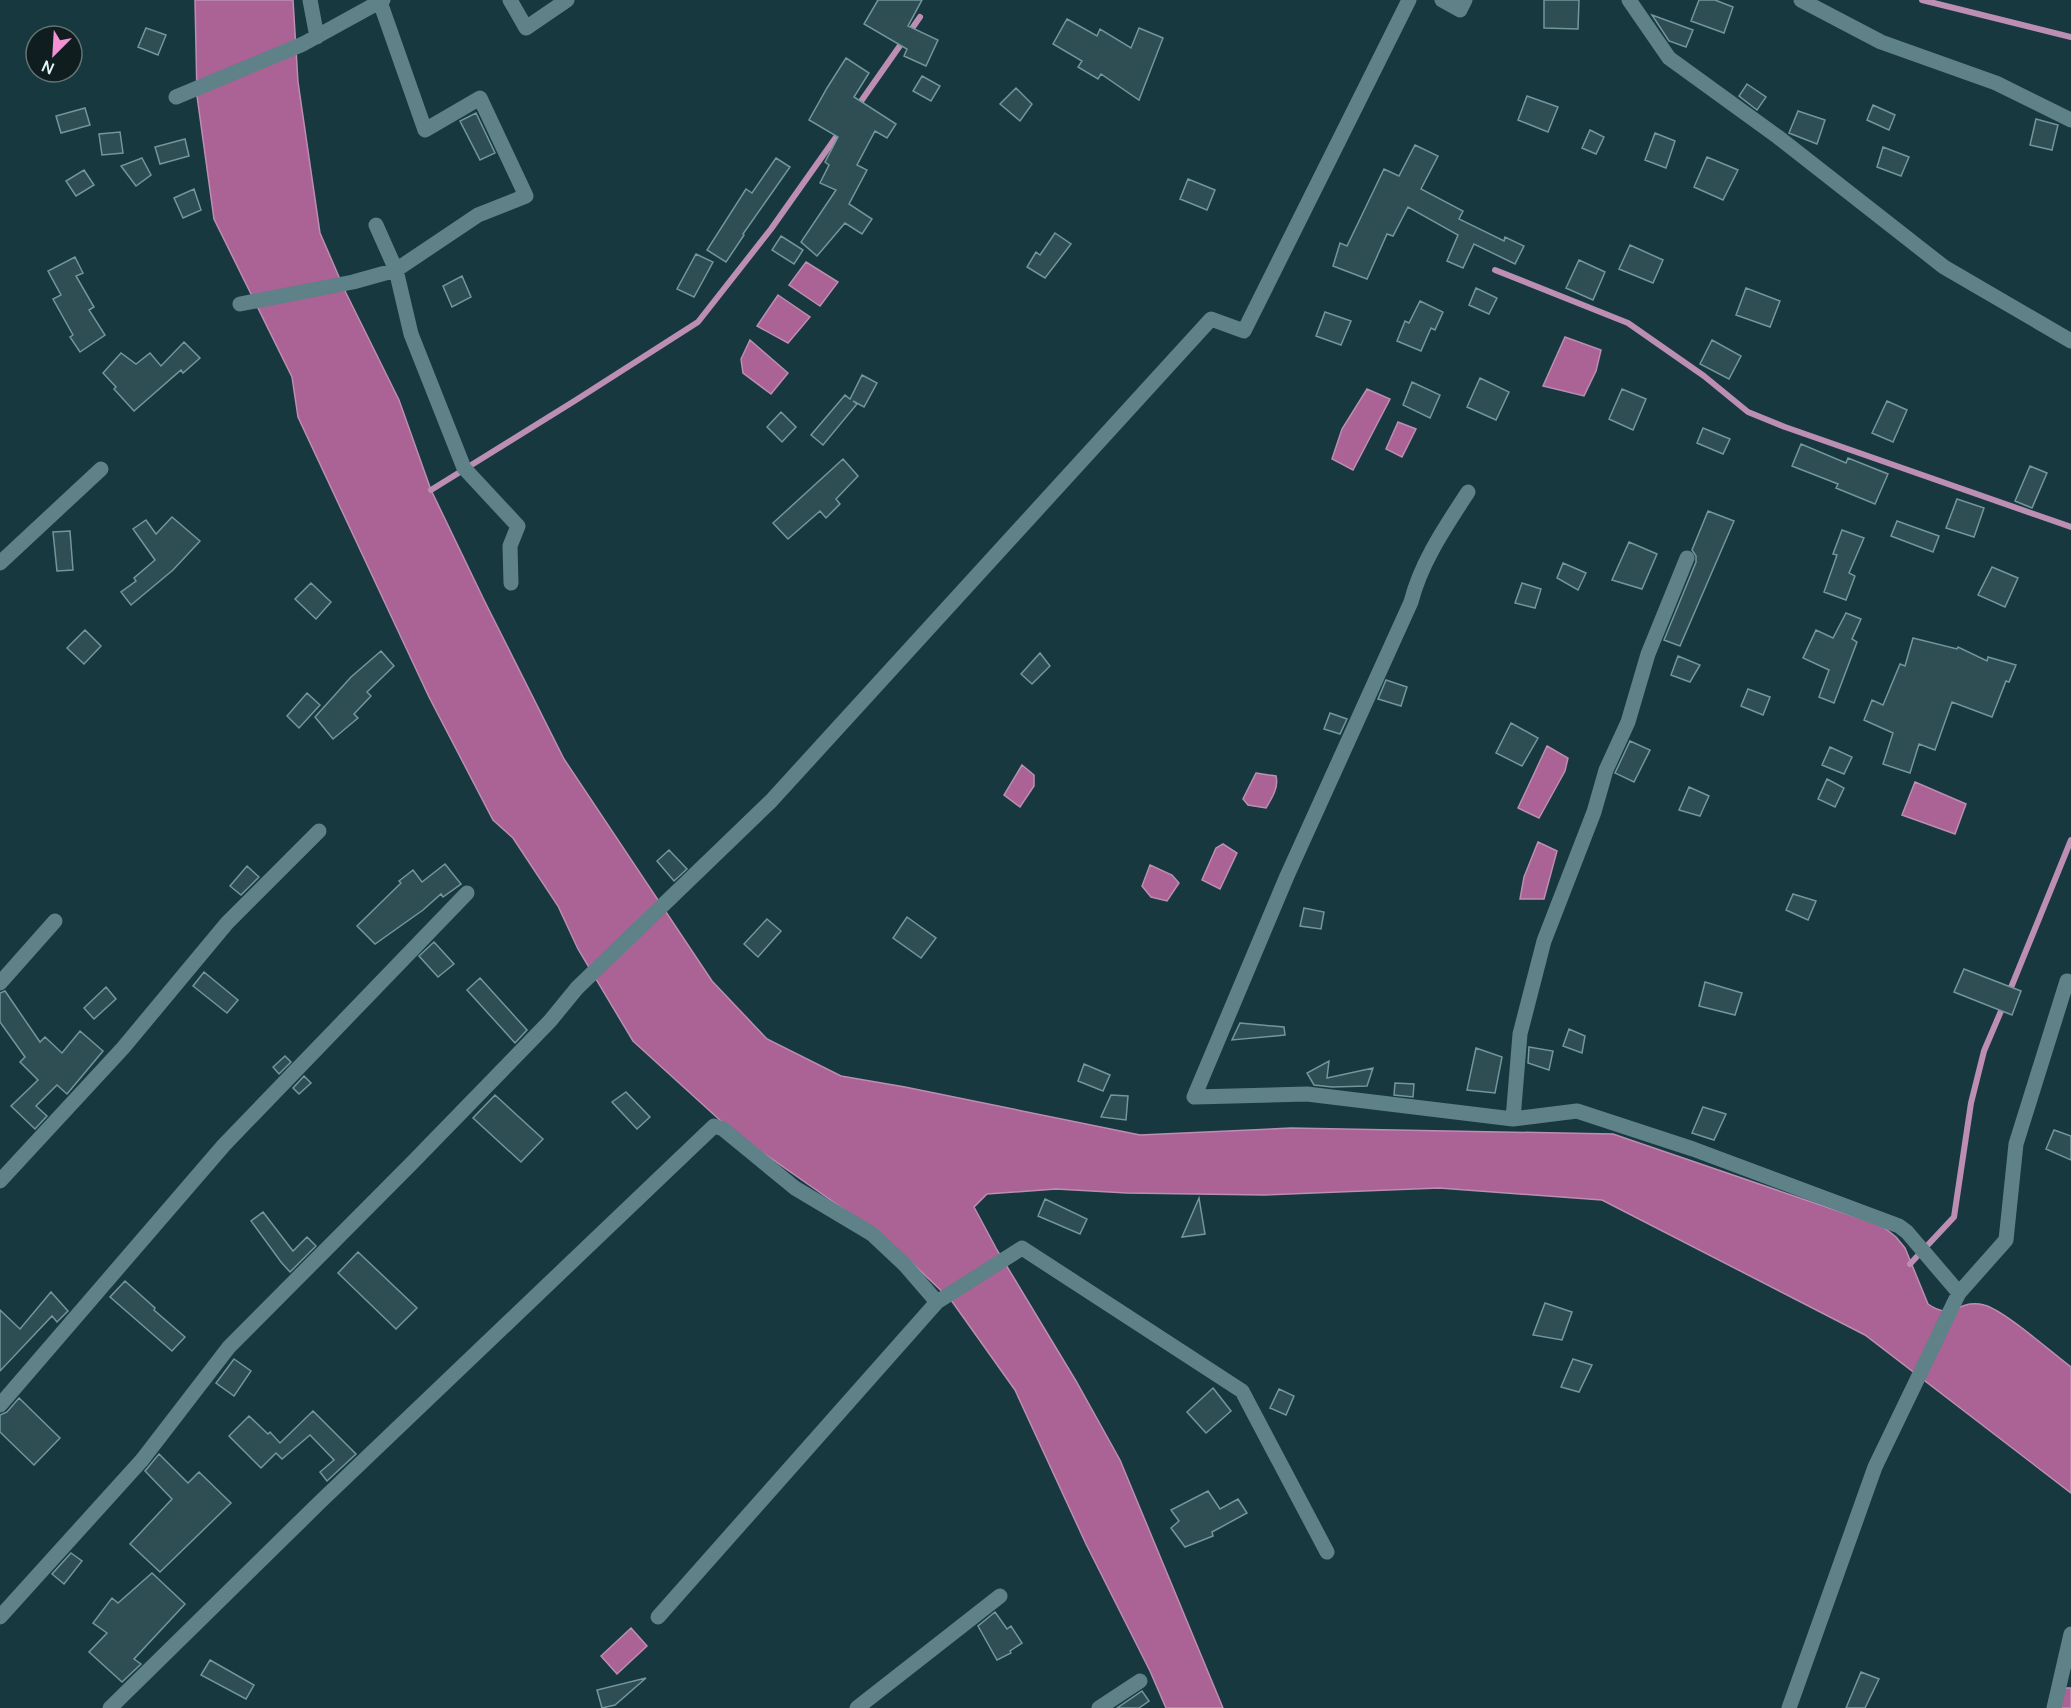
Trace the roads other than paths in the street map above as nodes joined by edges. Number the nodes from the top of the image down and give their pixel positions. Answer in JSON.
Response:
{"nodes":[{"id":1,"x":310,"y":0,"type":"edge"},
{"id":2,"x":510,"y":0,"type":"edge"},
{"id":3,"x":567,"y":0,"type":"edge"},
{"id":4,"x":1409,"y":0,"type":"edge"},
{"id":5,"x":1442,"y":0,"type":"edge"},
{"id":6,"x":1465,"y":0,"type":"edge"},
{"id":7,"x":1629,"y":0,"type":"edge"},
{"id":8,"x":1800,"y":0,"type":"edge"},
{"id":9,"x":382,"y":1,"type":"edge"},
{"id":10,"x":310,"y":41,"type":"junction"},
{"id":11,"x":182,"y":96,"type":"dead end"},
{"id":12,"x":2071,"y":120,"type":"edge"},
{"id":13,"x":376,"y":225,"type":"dead end"},
{"id":14,"x":396,"y":270,"type":"junction"},
{"id":15,"x":245,"y":304,"type":"dead end"},
{"id":16,"x":2071,"y":340,"type":"edge"},
{"id":17,"x":100,"y":469,"type":"dead end"},
{"id":18,"x":1468,"y":492,"type":"dead end"},
{"id":19,"x":1687,"y":558,"type":"dead end"},
{"id":20,"x":0,"y":563,"type":"edge"},
{"id":21,"x":511,"y":583,"type":"dead end"},
{"id":22,"x":319,"y":831,"type":"dead end"},
{"id":23,"x":467,"y":893,"type":"dead end"},
{"id":24,"x":55,"y":921,"type":"dead end"},
{"id":25,"x":2067,"y":981,"type":"dead end"},
{"id":26,"x":0,"y":983,"type":"edge"},
{"id":27,"x":1514,"y":1119,"type":"junction"},
{"id":28,"x":0,"y":1181,"type":"edge"},
{"id":29,"x":1957,"y":1298,"type":"junction"},
{"id":30,"x":940,"y":1301,"type":"junction"},
{"id":31,"x":0,"y":1405,"type":"edge"},
{"id":32,"x":1327,"y":1552,"type":"dead end"},
{"id":33,"x":1000,"y":1596,"type":"dead end"},
{"id":34,"x":0,"y":1617,"type":"edge"},
{"id":35,"x":658,"y":1617,"type":"dead end"},
{"id":36,"x":2071,"y":1634,"type":"edge"},
{"id":37,"x":1140,"y":1681,"type":"dead end"},
{"id":38,"x":110,"y":1708,"type":"edge"},
{"id":39,"x":856,"y":1708,"type":"edge"},
{"id":40,"x":1099,"y":1708,"type":"edge"},
{"id":41,"x":1789,"y":1708,"type":"edge"},
{"id":42,"x":2054,"y":1708,"type":"edge"}],
"edges":[{"from":1,"to":10,"type":"street"},
{"from":2,"to":3,"type":"street"},
{"from":4,"to":34,"type":"street"},
{"from":5,"to":6,"type":"street"},
{"from":7,"to":16,"type":"street"},
{"from":8,"to":12,"type":"street"},
{"from":9,"to":10,"type":"street"},
{"from":9,"to":14,"type":"street"},
{"from":10,"to":11,"type":"street"},
{"from":13,"to":14,"type":"street"},
{"from":14,"to":15,"type":"street"},
{"from":14,"to":21,"type":"street"},
{"from":17,"to":20,"type":"street"},
{"from":18,"to":27,"type":"street"},
{"from":19,"to":27,"type":"street"},
{"from":22,"to":28,"type":"street"},
{"from":23,"to":31,"type":"street"},
{"from":24,"to":26,"type":"street"},
{"from":25,"to":29,"type":"street"},
{"from":27,"to":29,"type":"street"},
{"from":29,"to":41,"type":"street"},
{"from":30,"to":32,"type":"street"},
{"from":30,"to":35,"type":"street"},
{"from":30,"to":38,"type":"street"},
{"from":33,"to":39,"type":"street"},
{"from":36,"to":42,"type":"street"},
{"from":37,"to":40,"type":"street"}]}
